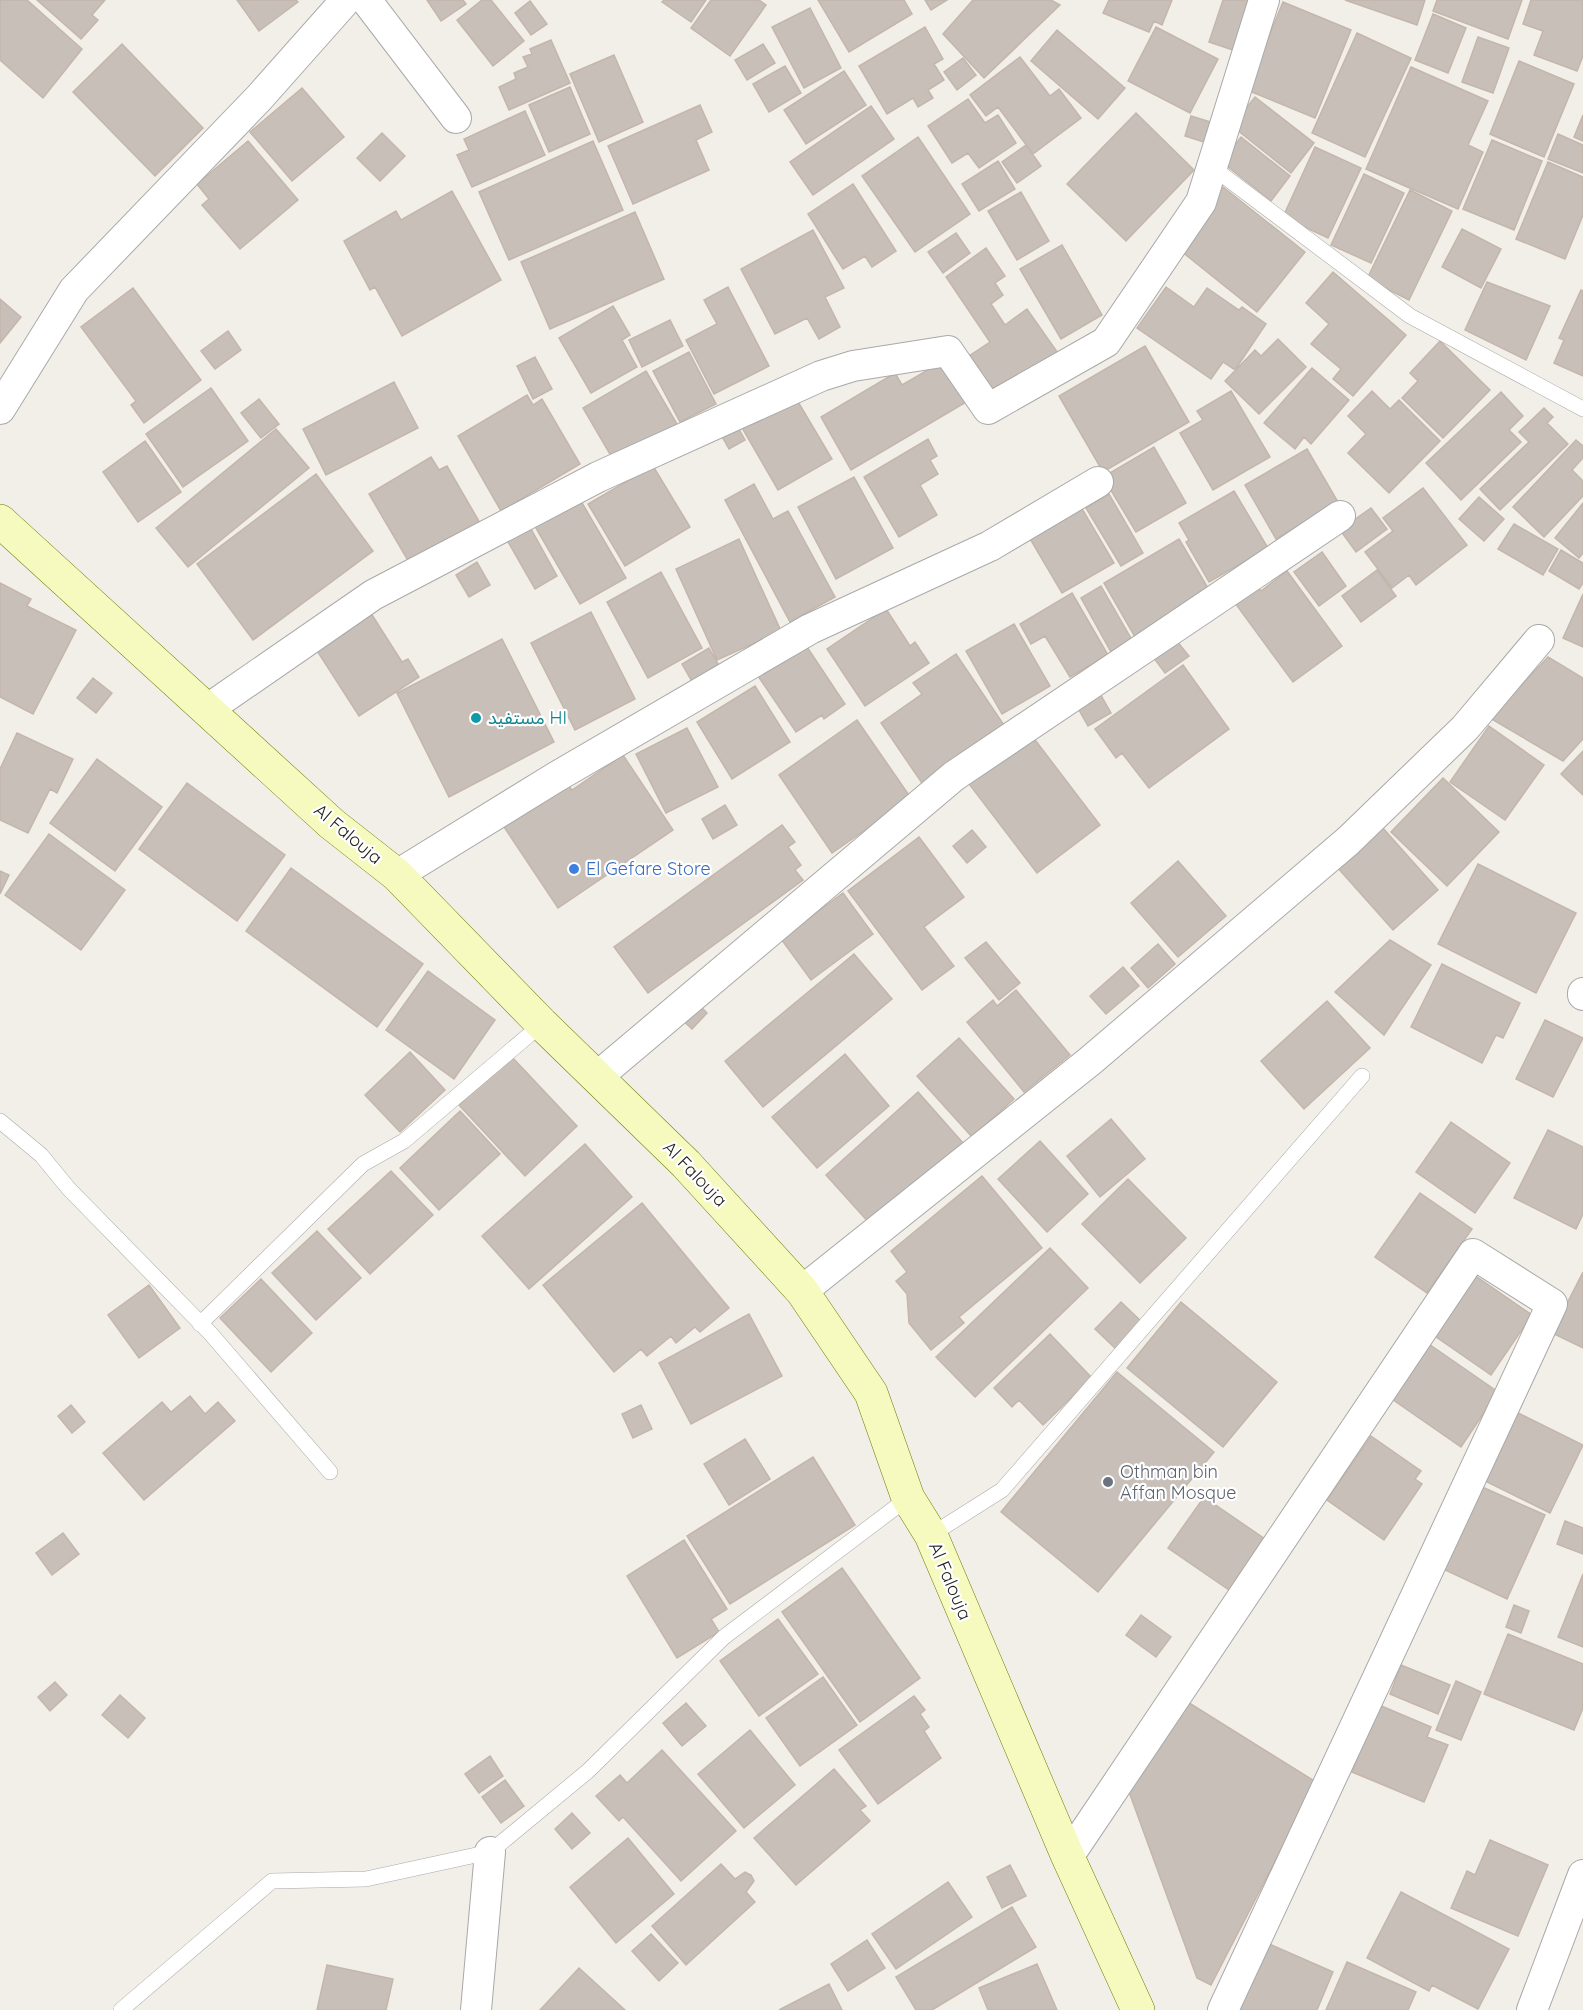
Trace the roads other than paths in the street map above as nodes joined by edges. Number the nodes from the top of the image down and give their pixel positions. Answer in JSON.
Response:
{"nodes":[{"id":1,"x":346,"y":0,"type":"edge"},
{"id":2,"x":366,"y":0,"type":"edge"},
{"id":3,"x":1264,"y":0,"type":"edge"},
{"id":4,"x":456,"y":118,"type":"dead end"},
{"id":5,"x":1212,"y":168,"type":"junction"},
{"id":6,"x":0,"y":409,"type":"edge"},
{"id":7,"x":1583,"y":409,"type":"edge"},
{"id":8,"x":1098,"y":482,"type":"dead end"},
{"id":9,"x":1340,"y":516,"type":"dead end"},
{"id":10,"x":0,"y":521,"type":"edge"},
{"id":11,"x":1539,"y":639,"type":"dead end"},
{"id":12,"x":208,"y":709,"type":"junction"},
{"id":13,"x":397,"y":875,"type":"junction"},
{"id":14,"x":542,"y":1024,"type":"junction"},
{"id":15,"x":1362,"y":1076,"type":"dead end"},
{"id":16,"x":597,"y":1077,"type":"junction"},
{"id":17,"x":0,"y":1121,"type":"edge"},
{"id":18,"x":802,"y":1291,"type":"junction"},
{"id":19,"x":200,"y":1323,"type":"junction"},
{"id":20,"x":330,"y":1472,"type":"dead end"},
{"id":21,"x":908,"y":1498,"type":"junction"},
{"id":22,"x":931,"y":1535,"type":"junction"},
{"id":23,"x":490,"y":1852,"type":"junction"},
{"id":24,"x":1068,"y":1857,"type":"junction"},
{"id":25,"x":1583,"y":1875,"type":"edge"},
{"id":26,"x":120,"y":2010,"type":"edge"},
{"id":27,"x":476,"y":2010,"type":"edge"},
{"id":28,"x":1137,"y":2010,"type":"edge"},
{"id":29,"x":1223,"y":2010,"type":"edge"},
{"id":30,"x":1532,"y":2010,"type":"edge"}],
"edges":[{"from":1,"to":6,"type":"street"},
{"from":2,"to":4,"type":"street"},
{"from":3,"to":5,"type":"street"},
{"from":5,"to":7,"type":"lane"},
{"from":5,"to":12,"type":"street"},
{"from":8,"to":13,"type":"street"},
{"from":9,"to":16,"type":"street"},
{"from":10,"to":12,"type":"main road","name":"Al Falouja"},
{"from":11,"to":18,"type":"street"},
{"from":12,"to":13,"type":"main road","name":"Al Falouja"},
{"from":13,"to":14,"type":"main road","name":"Al Falouja"},
{"from":14,"to":16,"type":"main road","name":"Al Falouja"},
{"from":14,"to":19,"type":"lane"},
{"from":15,"to":22,"type":"lane"},
{"from":16,"to":18,"type":"main road","name":"Al Falouja"},
{"from":17,"to":19,"type":"lane"},
{"from":18,"to":21,"type":"main road","name":"Al Falouja"},
{"from":19,"to":20,"type":"lane"},
{"from":21,"to":22,"type":"main road","name":"Al Falouja"},
{"from":21,"to":23,"type":"lane"},
{"from":22,"to":24,"type":"main road","name":"Al Falouja"},
{"from":23,"to":26,"type":"lane"},
{"from":23,"to":27,"type":"street"},
{"from":24,"to":28,"type":"main road","name":"Al Falouja"},
{"from":24,"to":29,"type":"street"},
{"from":25,"to":30,"type":"street"}]}
